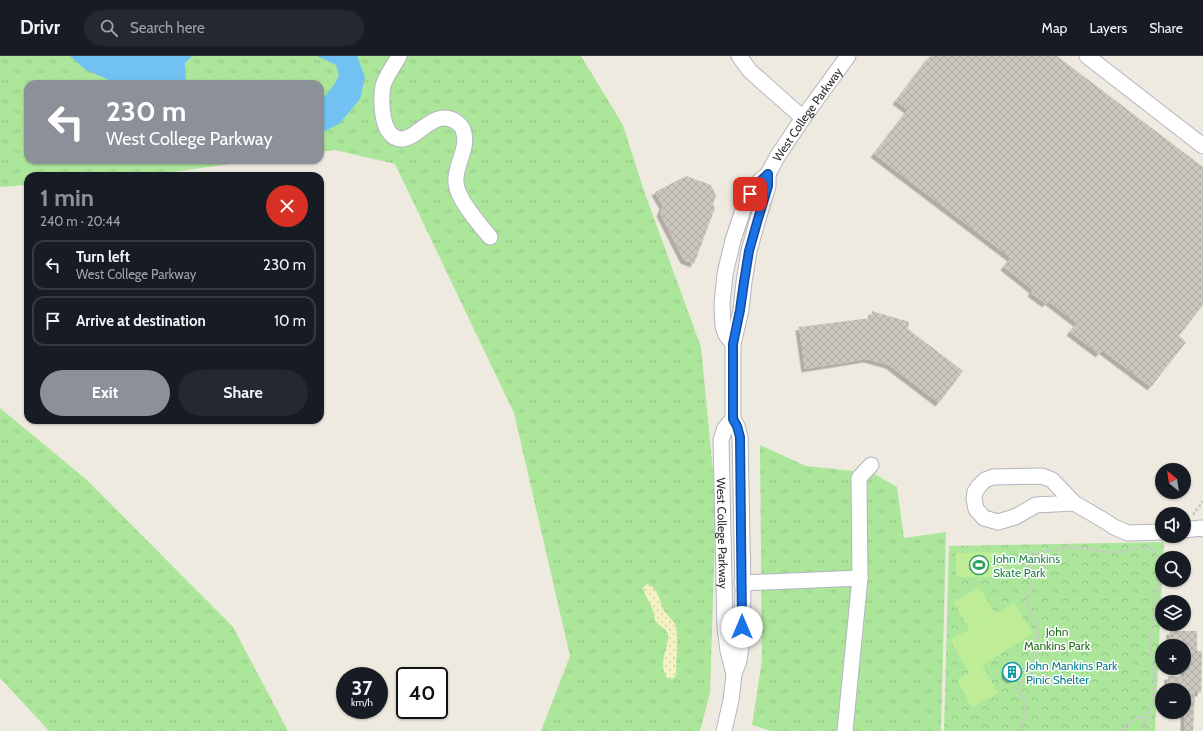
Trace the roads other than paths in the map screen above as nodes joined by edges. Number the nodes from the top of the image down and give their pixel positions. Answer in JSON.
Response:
{"nodes":[{"id":1,"x":399,"y":56,"type":"edge"},
{"id":2,"x":739,"y":56,"type":"edge"},
{"id":3,"x":848,"y":56,"type":"edge"},
{"id":4,"x":1087,"y":56,"type":"edge"},
{"id":5,"x":803,"y":118,"type":"junction"},
{"id":6,"x":1203,"y":146,"type":"edge"},
{"id":7,"x":490,"y":237,"type":"dead end"},
{"id":8,"x":733,"y":419,"type":"junction"},
{"id":9,"x":870,"y":465,"type":"dead end"},
{"id":10,"x":1074,"y":503,"type":"junction"},
{"id":11,"x":1155,"y":532,"type":"edge"},
{"id":12,"x":860,"y":578,"type":"junction"},
{"id":13,"x":742,"y":583,"type":"junction"},
{"id":14,"x":734,"y":674,"type":"junction"},
{"id":15,"x":724,"y":731,"type":"edge"},
{"id":16,"x":845,"y":731,"type":"edge"}],
"edges":[{"from":1,"to":7,"type":"street"},
{"from":2,"to":5,"type":"street"},
{"from":3,"to":5,"type":"street","name":"West College Parkway"},
{"from":4,"to":6,"type":"street"},
{"from":5,"to":8,"type":"street","name":"West College Parkway"},
{"from":8,"to":13,"type":"street","name":"West College Parkway"},
{"from":8,"to":14,"type":"street","name":"West College Parkway"},
{"from":9,"to":12,"type":"street"},
{"from":10,"to":10,"type":"street"},
{"from":10,"to":11,"type":"street"},
{"from":12,"to":13,"type":"street"},
{"from":12,"to":16,"type":"street"},
{"from":13,"to":14,"type":"street","name":"West College Parkway"},
{"from":14,"to":15,"type":"street","name":"West College Parkway"}]}
